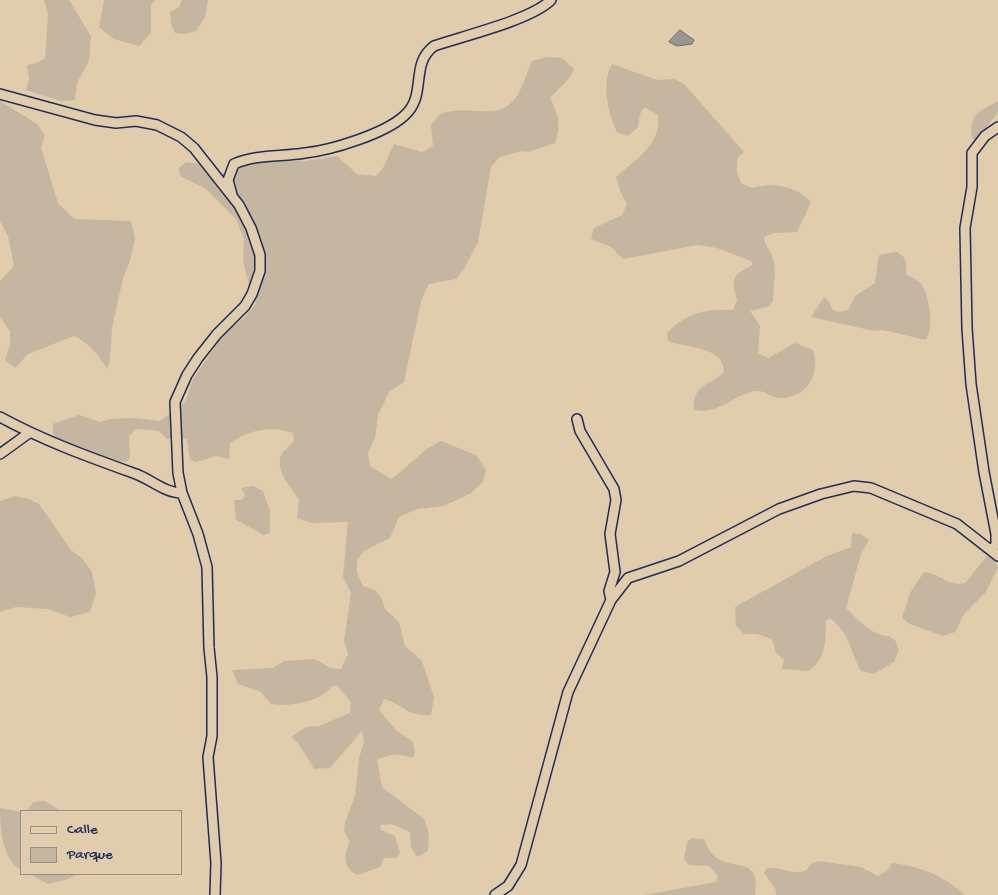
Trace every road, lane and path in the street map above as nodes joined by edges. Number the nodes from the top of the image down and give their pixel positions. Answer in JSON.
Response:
{"nodes":[{"id":1,"x":551,"y":0,"type":"edge"},
{"id":2,"x":0,"y":94,"type":"edge"},
{"id":3,"x":998,"y":127,"type":"edge"},
{"id":4,"x":233,"y":197,"type":"junction"},
{"id":5,"x":0,"y":417,"type":"edge"},
{"id":6,"x":577,"y":419,"type":"dead end"},
{"id":7,"x":29,"y":433,"type":"junction"},
{"id":8,"x":0,"y":454,"type":"edge"},
{"id":9,"x":182,"y":493,"type":"junction"},
{"id":10,"x":994,"y":553,"type":"edge"},
{"id":11,"x":611,"y":600,"type":"junction"},
{"id":12,"x":216,"y":895,"type":"edge"},
{"id":13,"x":495,"y":895,"type":"edge"}],
"edges":[{"from":1,"to":4,"type":"street"},
{"from":2,"to":4,"type":"street"},
{"from":3,"to":10,"type":"street"},
{"from":4,"to":9,"type":"street"},
{"from":5,"to":7,"type":"street"},
{"from":6,"to":11,"type":"street"},
{"from":7,"to":8,"type":"street"},
{"from":7,"to":9,"type":"street"},
{"from":9,"to":12,"type":"street"},
{"from":10,"to":11,"type":"street"},
{"from":11,"to":13,"type":"street"}]}
